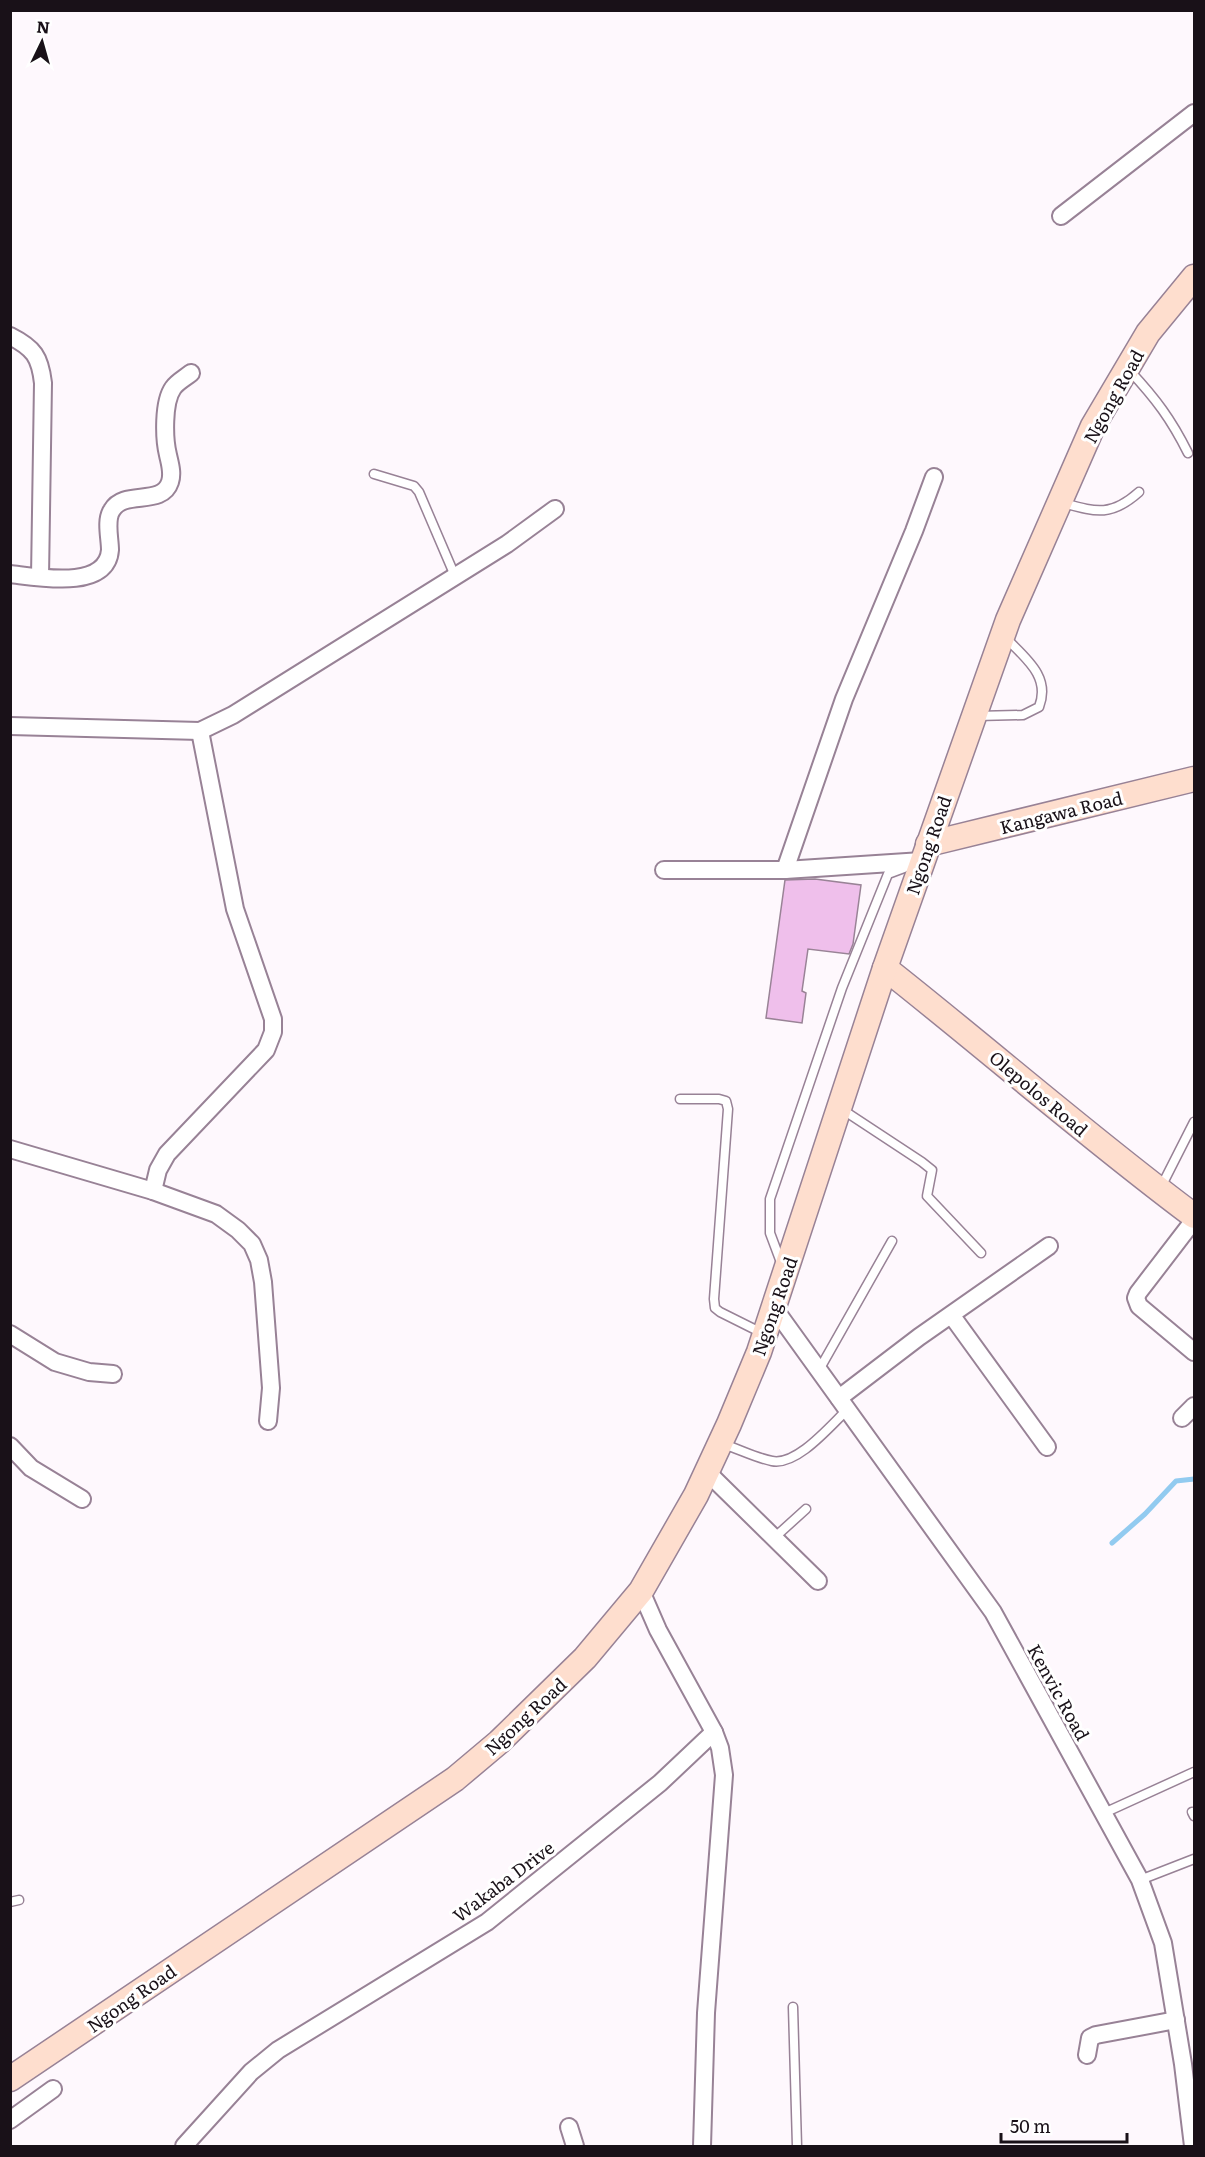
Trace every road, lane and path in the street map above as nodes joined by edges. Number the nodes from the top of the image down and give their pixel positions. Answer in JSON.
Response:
{"nodes":[{"id":1,"x":1194,"y":112,"type":"edge"},
{"id":2,"x":1061,"y":216,"type":"dead end"},
{"id":3,"x":1194,"y":277,"type":"edge"},
{"id":4,"x":10,"y":336,"type":"edge"},
{"id":5,"x":1127,"y":368,"type":"junction"},
{"id":6,"x":191,"y":373,"type":"dead end"},
{"id":7,"x":1188,"y":453,"type":"dead end"},
{"id":8,"x":374,"y":474,"type":"dead end"},
{"id":9,"x":934,"y":477,"type":"dead end"},
{"id":10,"x":1139,"y":492,"type":"dead end"},
{"id":11,"x":1059,"y":503,"type":"junction"},
{"id":12,"x":555,"y":509,"type":"dead end"},
{"id":13,"x":10,"y":574,"type":"edge"},
{"id":14,"x":455,"y":576,"type":"junction"},
{"id":15,"x":40,"y":577,"type":"junction"},
{"id":16,"x":1003,"y":635,"type":"junction"},
{"id":17,"x":974,"y":716,"type":"junction"},
{"id":18,"x":10,"y":726,"type":"edge"},
{"id":19,"x":200,"y":731,"type":"junction"},
{"id":20,"x":1194,"y":779,"type":"edge"},
{"id":21,"x":925,"y":853,"type":"junction"},
{"id":22,"x":664,"y":870,"type":"dead end"},
{"id":23,"x":785,"y":870,"type":"junction"},
{"id":24,"x":885,"y":968,"type":"junction"},
{"id":25,"x":680,"y":1099,"type":"dead end"},
{"id":26,"x":840,"y":1108,"type":"junction"},
{"id":27,"x":1194,"y":1122,"type":"edge"},
{"id":28,"x":10,"y":1149,"type":"edge"},
{"id":29,"x":1159,"y":1190,"type":"junction"},
{"id":30,"x":153,"y":1191,"type":"junction"},
{"id":31,"x":1194,"y":1218,"type":"edge"},
{"id":32,"x":892,"y":1241,"type":"dead end"},
{"id":33,"x":1049,"y":1246,"type":"dead end"},
{"id":34,"x":981,"y":1254,"type":"dead end"},
{"id":35,"x":785,"y":1274,"type":"junction"},
{"id":36,"x":774,"y":1308,"type":"junction"},
{"id":37,"x":952,"y":1316,"type":"junction"},
{"id":38,"x":10,"y":1334,"type":"edge"},
{"id":39,"x":765,"y":1334,"type":"junction"},
{"id":40,"x":1194,"y":1352,"type":"edge"},
{"id":41,"x":819,"y":1370,"type":"junction"},
{"id":42,"x":113,"y":1374,"type":"dead end"},
{"id":43,"x":844,"y":1404,"type":"junction"},
{"id":44,"x":1194,"y":1406,"type":"edge"},
{"id":45,"x":1182,"y":1418,"type":"dead end"},
{"id":46,"x":268,"y":1421,"type":"dead end"},
{"id":47,"x":721,"y":1443,"type":"junction"},
{"id":48,"x":10,"y":1446,"type":"edge"},
{"id":49,"x":1047,"y":1447,"type":"dead end"},
{"id":50,"x":707,"y":1472,"type":"junction"},
{"id":51,"x":82,"y":1499,"type":"dead end"},
{"id":52,"x":806,"y":1509,"type":"dead end"},
{"id":53,"x":774,"y":1538,"type":"junction"},
{"id":54,"x":818,"y":1581,"type":"dead end"},
{"id":55,"x":641,"y":1591,"type":"junction"},
{"id":56,"x":714,"y":1732,"type":"junction"},
{"id":57,"x":1194,"y":1772,"type":"edge"},
{"id":58,"x":1104,"y":1813,"type":"junction"},
{"id":59,"x":1194,"y":1859,"type":"edge"},
{"id":60,"x":1140,"y":1880,"type":"junction"},
{"id":61,"x":793,"y":2007,"type":"dead end"},
{"id":62,"x":1176,"y":2020,"type":"junction"},
{"id":63,"x":1088,"y":2055,"type":"dead end"},
{"id":64,"x":10,"y":2079,"type":"edge"},
{"id":65,"x":53,"y":2089,"type":"dead end"},
{"id":66,"x":10,"y":2120,"type":"edge"},
{"id":67,"x":569,"y":2127,"type":"dead end"},
{"id":68,"x":184,"y":2146,"type":"edge"},
{"id":69,"x":576,"y":2146,"type":"edge"},
{"id":70,"x":702,"y":2146,"type":"edge"},
{"id":71,"x":797,"y":2146,"type":"edge"},
{"id":72,"x":1193,"y":2146,"type":"edge"}],
"edges":[{"from":1,"to":2,"type":"street"},
{"from":3,"to":5,"type":"main road","name":"Ngong Road"},
{"from":4,"to":15,"type":"street"},
{"from":5,"to":7,"type":"lane"},
{"from":5,"to":11,"type":"main road","name":"Ngong Road"},
{"from":6,"to":15,"type":"street"},
{"from":8,"to":14,"type":"lane"},
{"from":9,"to":23,"type":"street"},
{"from":10,"to":11,"type":"lane"},
{"from":11,"to":16,"type":"main road","name":"Ngong Road"},
{"from":12,"to":14,"type":"street"},
{"from":13,"to":15,"type":"street"},
{"from":14,"to":19,"type":"street"},
{"from":16,"to":17,"type":"main road","name":"Ngong Road"},
{"from":16,"to":17,"type":"lane"},
{"from":17,"to":21,"type":"main road","name":"Ngong Road"},
{"from":18,"to":19,"type":"street"},
{"from":19,"to":30,"type":"street"},
{"from":20,"to":21,"type":"main road","name":"Kangawa Road"},
{"from":21,"to":23,"type":"street"},
{"from":21,"to":24,"type":"main road","name":"Ngong Road"},
{"from":21,"to":35,"type":"lane"},
{"from":22,"to":23,"type":"street"},
{"from":24,"to":26,"type":"main road","name":"Ngong Road"},
{"from":24,"to":29,"type":"main road","name":"Olepolos Road"},
{"from":25,"to":39,"type":"lane"},
{"from":26,"to":34,"type":"lane"},
{"from":26,"to":35,"type":"main road","name":"Ngong Road"},
{"from":27,"to":29,"type":"lane"},
{"from":28,"to":30,"type":"street"},
{"from":29,"to":31,"type":"main road","name":"Olepolos Road"},
{"from":30,"to":46,"type":"street"},
{"from":31,"to":40,"type":"street"},
{"from":32,"to":41,"type":"lane"},
{"from":33,"to":37,"type":"street"},
{"from":35,"to":36,"type":"main road","name":"Ngong Road"},
{"from":36,"to":39,"type":"main road","name":"Ngong Road"},
{"from":36,"to":41,"type":"street","name":"Kenvic Road"},
{"from":37,"to":43,"type":"street"},
{"from":37,"to":49,"type":"street"},
{"from":38,"to":42,"type":"street"},
{"from":39,"to":47,"type":"main road","name":"Ngong Road"},
{"from":41,"to":43,"type":"street","name":"Kenvic Road"},
{"from":43,"to":47,"type":"lane"},
{"from":43,"to":58,"type":"street","name":"Kenvic Road"},
{"from":44,"to":45,"type":"street"},
{"from":47,"to":50,"type":"main road","name":"Ngong Road"},
{"from":48,"to":51,"type":"street"},
{"from":50,"to":53,"type":"street"},
{"from":50,"to":55,"type":"main road","name":"Ngong Road"},
{"from":52,"to":53,"type":"lane"},
{"from":53,"to":54,"type":"street"},
{"from":55,"to":56,"type":"street"},
{"from":55,"to":64,"type":"main road","name":"Ngong Road"},
{"from":56,"to":68,"type":"street","name":"Wakaba Drive"},
{"from":56,"to":70,"type":"street"},
{"from":57,"to":58,"type":"lane"},
{"from":58,"to":60,"type":"street","name":"Kenvic Road"},
{"from":59,"to":60,"type":"lane"},
{"from":60,"to":62,"type":"street","name":"Kenvic Road"},
{"from":61,"to":71,"type":"lane"},
{"from":62,"to":63,"type":"street"},
{"from":62,"to":72,"type":"street","name":"Kenvic Road"},
{"from":65,"to":66,"type":"street"},
{"from":67,"to":69,"type":"street"}]}
